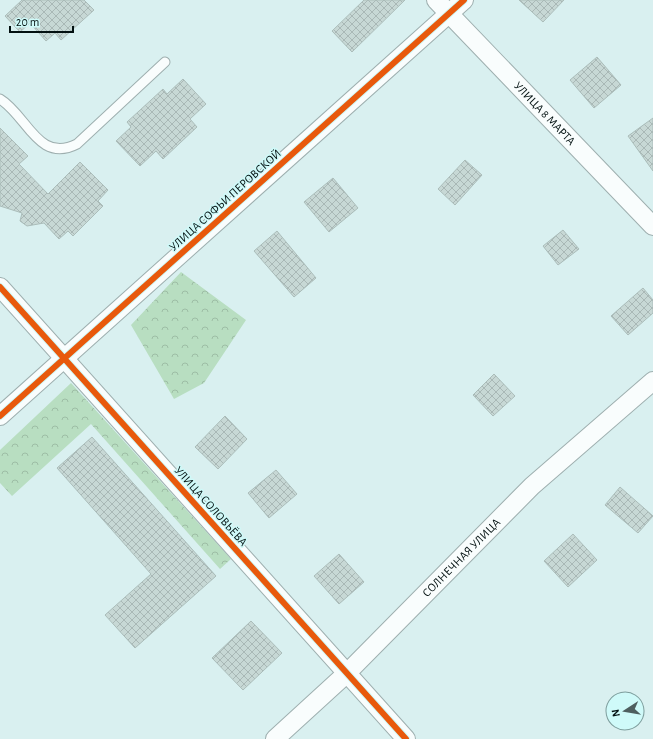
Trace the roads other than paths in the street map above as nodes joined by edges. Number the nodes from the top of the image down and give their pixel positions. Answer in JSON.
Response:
{"nodes":[{"id":1,"x":436,"y":0,"type":"edge"},
{"id":2,"x":464,"y":0,"type":"edge"},
{"id":3,"x":449,"y":14,"type":"junction"},
{"id":4,"x":165,"y":62,"type":"dead end"},
{"id":5,"x":0,"y":99,"type":"edge"},
{"id":6,"x":653,"y":226,"type":"edge"},
{"id":7,"x":0,"y":287,"type":"edge"},
{"id":8,"x":65,"y":359,"type":"junction"},
{"id":9,"x":653,"y":381,"type":"edge"},
{"id":10,"x":0,"y":416,"type":"edge"},
{"id":11,"x":346,"y":674,"type":"junction"},
{"id":12,"x":275,"y":739,"type":"edge"},
{"id":13,"x":406,"y":739,"type":"edge"}],
"edges":[{"from":1,"to":3,"type":"street","name":"УЛИЦА 8 МАРТА"},
{"from":2,"to":3,"type":"street","name":"УЛИЦА СОФЬИ ПЕРОВСКОЙ"},
{"from":3,"to":6,"type":"street","name":"УЛИЦА 8 МАРТА"},
{"from":3,"to":8,"type":"street","name":"УЛИЦА СОФЬИ ПЕРОВСКОЙ"},
{"from":4,"to":5,"type":"lane"},
{"from":7,"to":8,"type":"street","name":"УЛИЦА СОЛОВЬЁВА"},
{"from":8,"to":10,"type":"street","name":"УЛИЦА СОФЬИ ПЕРОВСКОЙ"},
{"from":8,"to":11,"type":"street","name":"УЛИЦА СОЛОВЬЁВА"},
{"from":9,"to":11,"type":"street","name":"СОЛНЕЧНАЯ УЛИЦА"},
{"from":11,"to":12,"type":"street","name":"СОЛНЕЧНАЯ УЛИЦА"},
{"from":11,"to":13,"type":"street","name":"УЛИЦА СОЛОВЬЁВА"}]}
